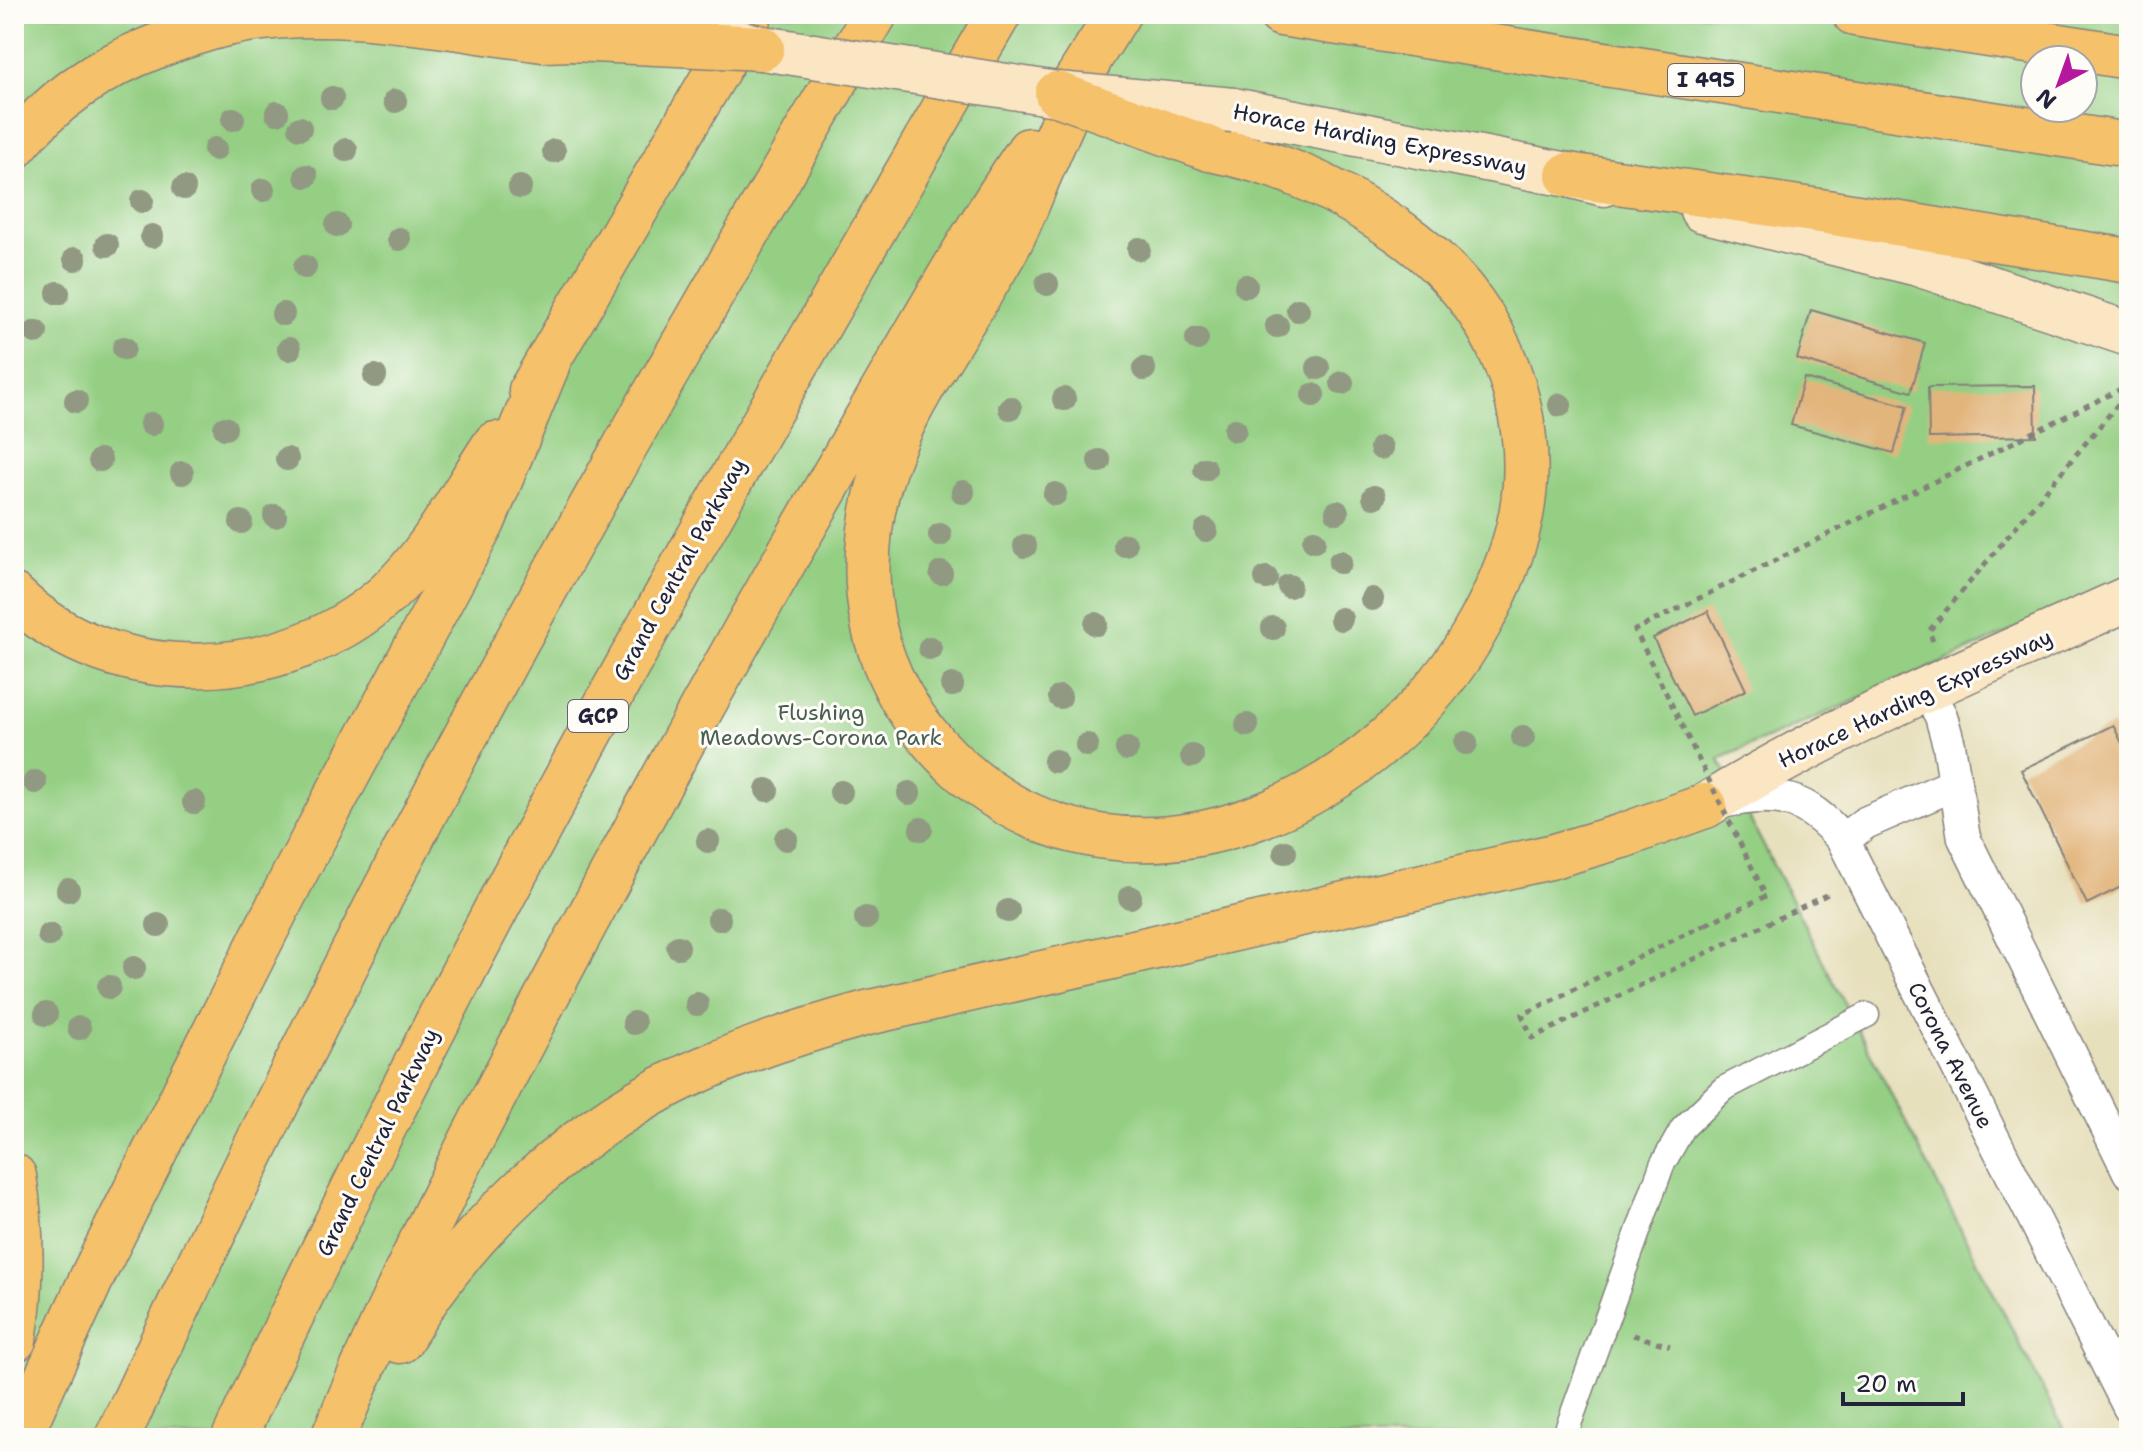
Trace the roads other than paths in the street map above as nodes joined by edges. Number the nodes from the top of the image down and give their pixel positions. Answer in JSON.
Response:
{"nodes":[{"id":1,"x":616,"y":14,"type":"edge"},
{"id":2,"x":875,"y":14,"type":"edge"},
{"id":3,"x":999,"y":14,"type":"edge"},
{"id":4,"x":1118,"y":14,"type":"edge"},
{"id":5,"x":1282,"y":14,"type":"edge"},
{"id":6,"x":1855,"y":14,"type":"edge"},
{"id":7,"x":756,"y":31,"type":"edge"},
{"id":8,"x":2129,"y":57,"type":"edge"},
{"id":9,"x":1072,"y":79,"type":"junction"},
{"id":10,"x":2129,"y":145,"type":"edge"},
{"id":11,"x":14,"y":147,"type":"edge"},
{"id":12,"x":1568,"y":175,"type":"junction"},
{"id":13,"x":2129,"y":261,"type":"edge"},
{"id":14,"x":2129,"y":334,"type":"edge"},
{"id":15,"x":547,"y":366,"type":"junction"},
{"id":16,"x":14,"y":596,"type":"edge"},
{"id":17,"x":2129,"y":598,"type":"edge"},
{"id":18,"x":1927,"y":690,"type":"junction"},
{"id":19,"x":1955,"y":784,"type":"junction"},
{"id":20,"x":1705,"y":806,"type":"junction"},
{"id":21,"x":1843,"y":840,"type":"junction"},
{"id":22,"x":1867,"y":1015,"type":"dead end"},
{"id":23,"x":2129,"y":1172,"type":"edge"},
{"id":24,"x":14,"y":1176,"type":"edge"},
{"id":25,"x":14,"y":1340,"type":"edge"},
{"id":26,"x":2129,"y":1407,"type":"edge"},
{"id":27,"x":19,"y":1438,"type":"edge"},
{"id":28,"x":117,"y":1438,"type":"edge"},
{"id":29,"x":234,"y":1438,"type":"edge"},
{"id":30,"x":333,"y":1438,"type":"edge"},
{"id":31,"x":347,"y":1438,"type":"edge"},
{"id":32,"x":1564,"y":1438,"type":"edge"}],
"edges":[{"from":1,"to":7,"type":"main road","name":"Horace Harding Expressway","bridge":true},
{"from":2,"to":28,"type":"highway"},
{"from":3,"to":29,"type":"highway","name":"Grand Central Parkway","number":"GCP"},
{"from":4,"to":9,"type":"highway"},
{"from":5,"to":10,"type":"highway","number":"I 495"},
{"from":6,"to":8,"type":"highway"},
{"from":7,"to":9,"type":"main road","name":"Horace Harding Expressway","bridge":true},
{"from":7,"to":11,"type":"highway","bridge":true},
{"from":7,"to":15,"type":"highway"},
{"from":9,"to":9,"type":"highway","bridge":true},
{"from":9,"to":12,"type":"main road","name":"Horace Harding Expressway","bridge":true},
{"from":9,"to":30,"type":"highway"},
{"from":12,"to":13,"type":"highway"},
{"from":12,"to":14,"type":"main road","name":"Horace Harding Expressway"},
{"from":15,"to":16,"type":"highway"},
{"from":15,"to":27,"type":"highway"},
{"from":17,"to":18,"type":"main road","name":"Horace Harding Expressway"},
{"from":18,"to":19,"type":"street"},
{"from":18,"to":20,"type":"main road","name":"Horace Harding Expressway"},
{"from":19,"to":21,"type":"street"},
{"from":19,"to":23,"type":"street"},
{"from":20,"to":21,"type":"street","name":"Corona Avenue"},
{"from":20,"to":31,"type":"highway"},
{"from":21,"to":26,"type":"street","name":"Corona Avenue"},
{"from":22,"to":32,"type":"street"},
{"from":24,"to":25,"type":"highway"}]}
